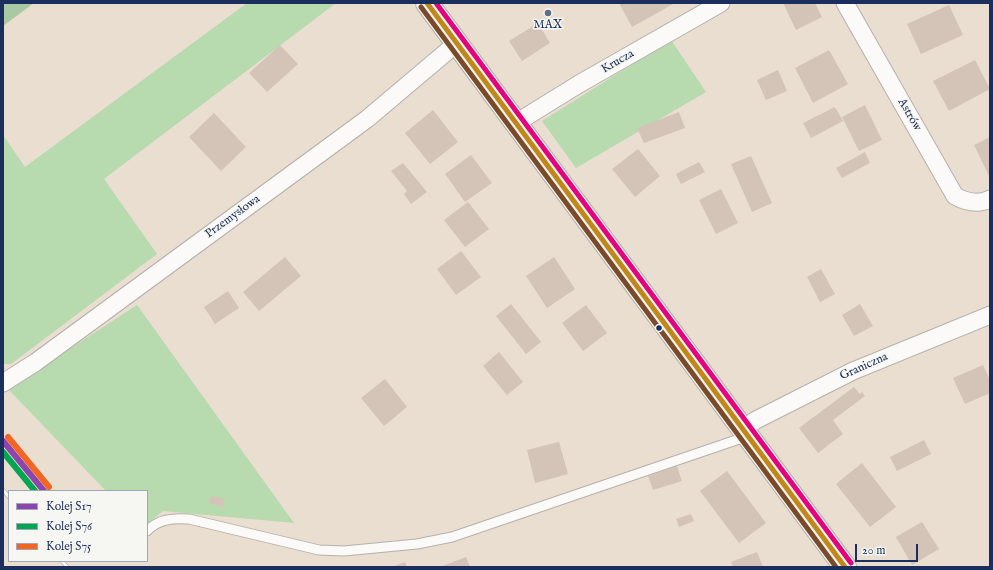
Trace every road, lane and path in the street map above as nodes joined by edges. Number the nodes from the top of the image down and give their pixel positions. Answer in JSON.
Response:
{"nodes":[{"id":1,"x":427,"y":3,"type":"edge"},
{"id":2,"x":721,"y":3,"type":"edge"},
{"id":3,"x":845,"y":3,"type":"edge"},
{"id":4,"x":457,"y":43,"type":"junction"},
{"id":5,"x":516,"y":123,"type":"junction"},
{"id":6,"x":990,"y":199,"type":"edge"},
{"id":7,"x":990,"y":315,"type":"edge"},
{"id":8,"x":3,"y":383,"type":"edge"},
{"id":9,"x":745,"y":433,"type":"junction"},
{"id":10,"x":148,"y":531,"type":"edge"},
{"id":11,"x":845,"y":567,"type":"edge"}],
"edges":[{"from":1,"to":4,"type":"main road"},
{"from":2,"to":5,"type":"street","name":"Krucza"},
{"from":3,"to":6,"type":"street","name":"Astrów"},
{"from":4,"to":5,"type":"main road"},
{"from":4,"to":8,"type":"street","name":"Przemysłowa"},
{"from":5,"to":9,"type":"main road"},
{"from":7,"to":9,"type":"street","name":"Graniczna"},
{"from":9,"to":10,"type":"lane"},
{"from":9,"to":11,"type":"main road"}]}
